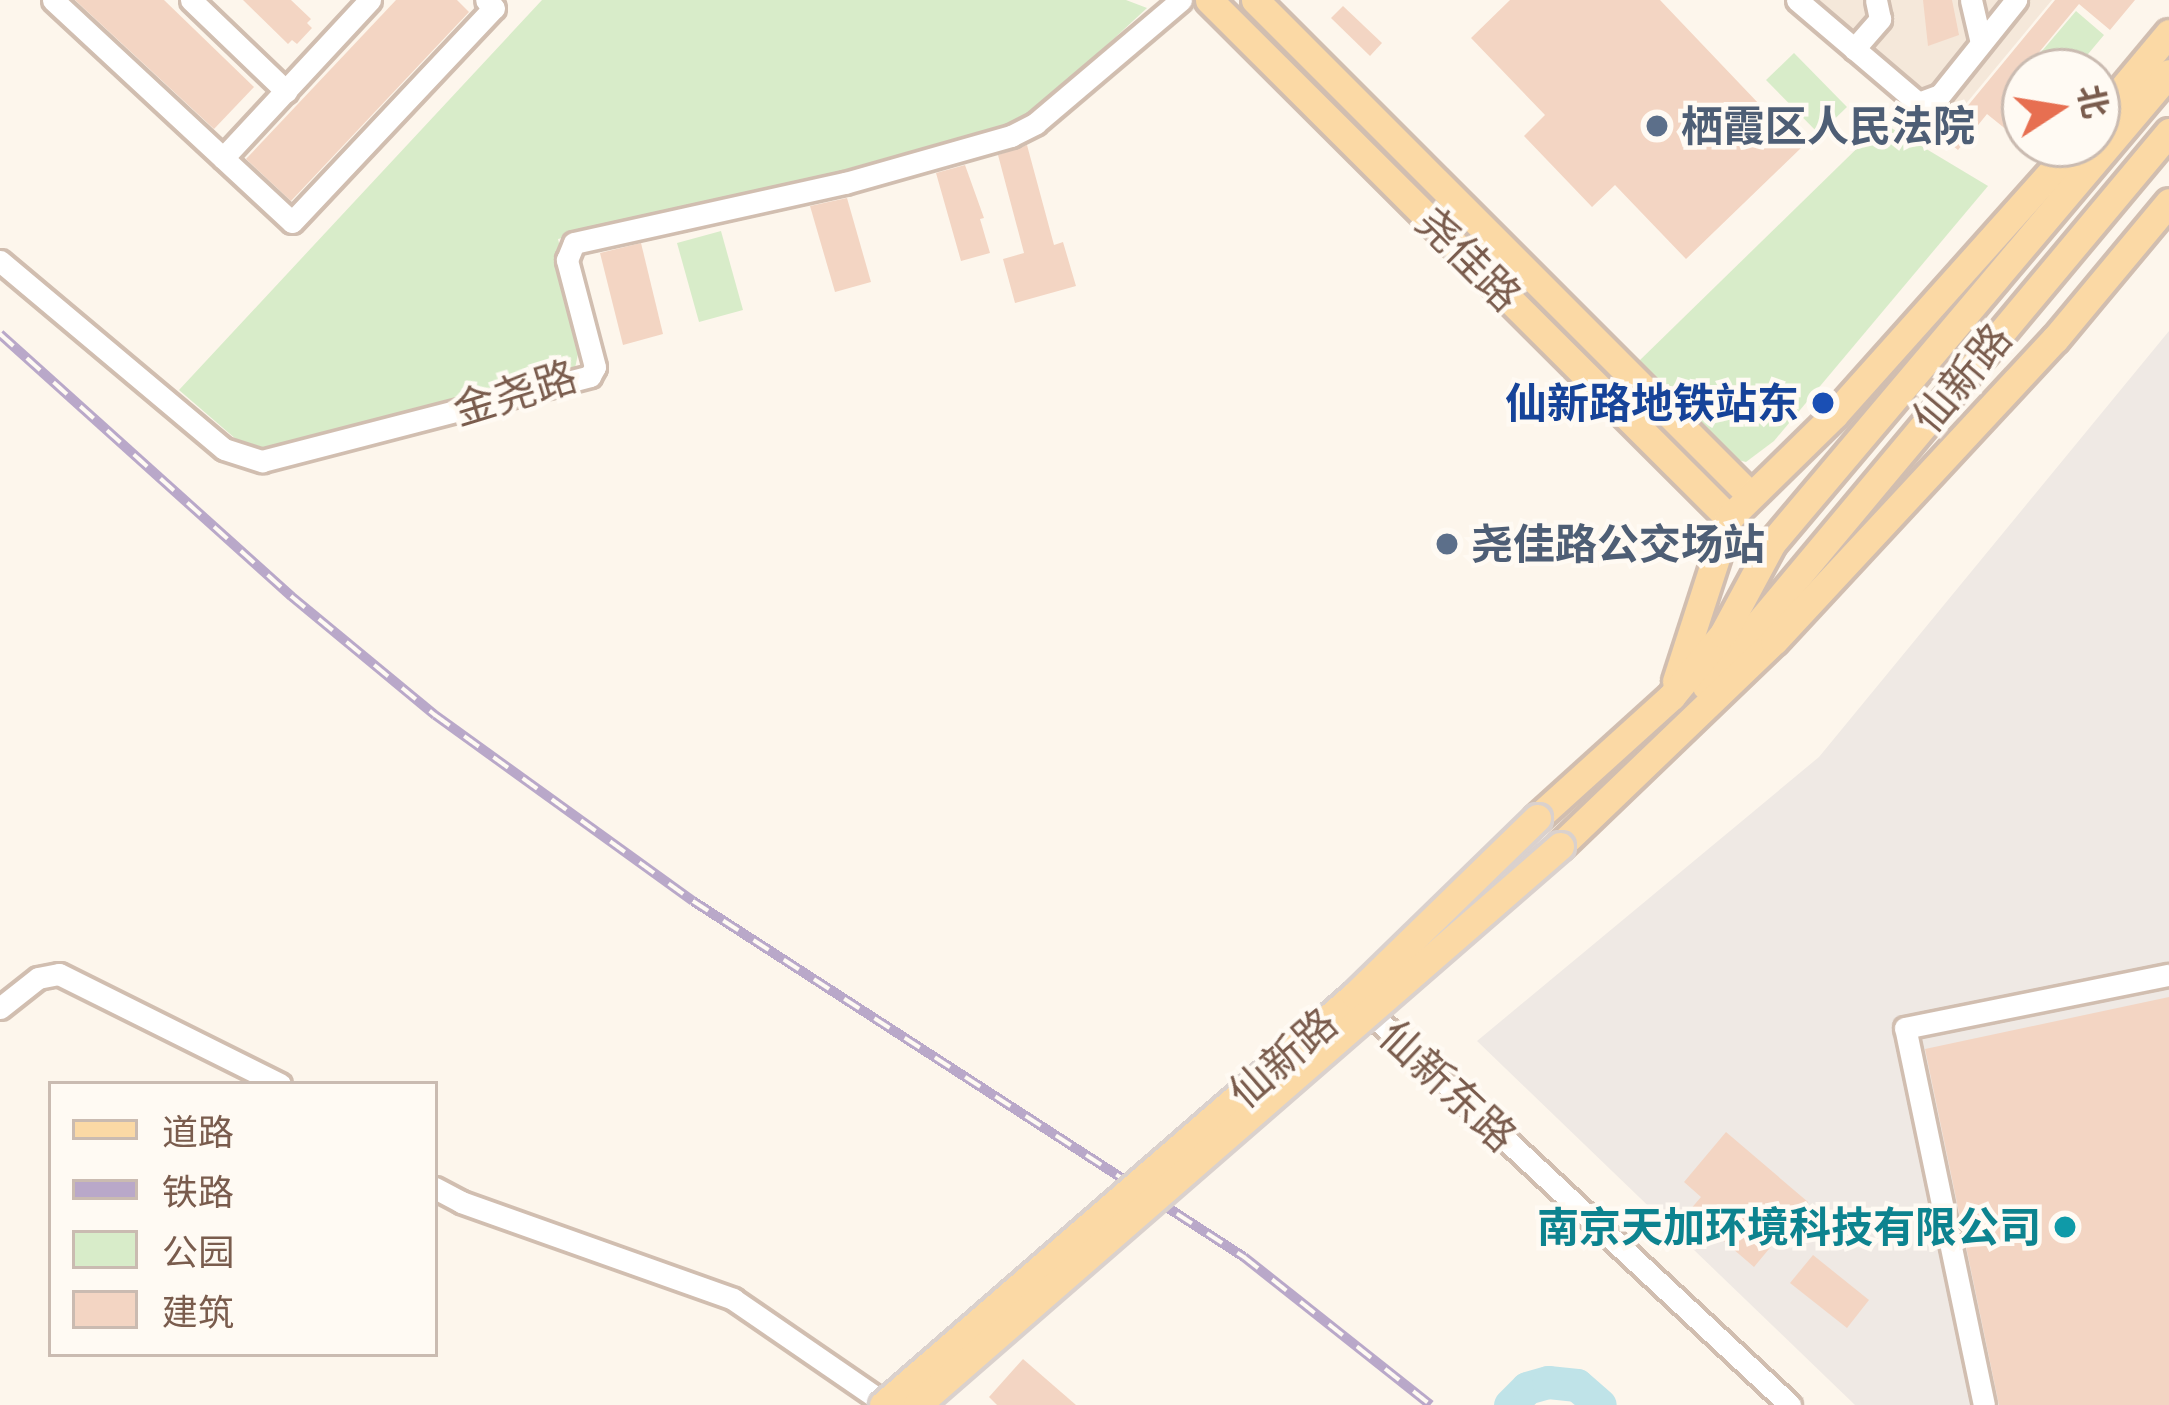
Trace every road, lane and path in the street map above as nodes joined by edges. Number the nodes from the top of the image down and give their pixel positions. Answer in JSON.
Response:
{"nodes":[{"id":1,"x":52,"y":0,"type":"edge"},
{"id":2,"x":191,"y":0,"type":"edge"},
{"id":3,"x":370,"y":0,"type":"edge"},
{"id":4,"x":486,"y":0,"type":"edge"},
{"id":5,"x":1181,"y":0,"type":"edge"},
{"id":6,"x":1209,"y":0,"type":"edge"},
{"id":7,"x":1255,"y":0,"type":"edge"},
{"id":8,"x":1797,"y":0,"type":"edge"},
{"id":9,"x":1876,"y":0,"type":"edge"},
{"id":10,"x":1971,"y":0,"type":"edge"},
{"id":11,"x":2016,"y":0,"type":"edge"},
{"id":12,"x":2169,"y":33,"type":"edge"},
{"id":13,"x":1981,"y":43,"type":"junction"},
{"id":14,"x":1854,"y":50,"type":"junction"},
{"id":15,"x":2169,"y":74,"type":"edge"},
{"id":16,"x":2121,"y":90,"type":"edge"},
{"id":17,"x":286,"y":91,"type":"junction"},
{"id":18,"x":2169,"y":132,"type":"edge"},
{"id":19,"x":223,"y":158,"type":"junction"},
{"id":20,"x":2055,"y":168,"type":"edge"},
{"id":21,"x":2169,"y":202,"type":"edge"},
{"id":22,"x":0,"y":261,"type":"edge"},
{"id":23,"x":1750,"y":495,"type":"junction"},
{"id":24,"x":1729,"y":518,"type":"junction"},
{"id":25,"x":1671,"y":697,"type":"junction"},
{"id":26,"x":1619,"y":791,"type":"junction"},
{"id":27,"x":2169,"y":975,"type":"edge"},
{"id":28,"x":0,"y":1008,"type":"edge"},
{"id":29,"x":1369,"y":1012,"type":"junction"},
{"id":30,"x":274,"y":1081,"type":"edge"},
{"id":31,"x":438,"y":1189,"type":"edge"},
{"id":32,"x":1980,"y":1402,"type":"edge"},
{"id":33,"x":885,"y":1405,"type":"edge"},
{"id":34,"x":917,"y":1405,"type":"edge"},
{"id":35,"x":1790,"y":1405,"type":"edge"}],
"edges":[{"from":1,"to":19,"type":"street"},
{"from":2,"to":17,"type":"street"},
{"from":3,"to":17,"type":"street"},
{"from":4,"to":19,"type":"street"},
{"from":5,"to":22,"type":"street","name":"金尧路"},
{"from":6,"to":24,"type":"main road","name":"尧佳路"},
{"from":7,"to":23,"type":"main road","name":"尧佳路"},
{"from":8,"to":14,"type":"street"},
{"from":9,"to":14,"type":"street"},
{"from":10,"to":13,"type":"street"},
{"from":11,"to":13,"type":"street"},
{"from":12,"to":16,"type":"main road"},
{"from":13,"to":14,"type":"street"},
{"from":15,"to":25,"type":"main road","name":"仙新路"},
{"from":17,"to":19,"type":"street"},
{"from":18,"to":26,"type":"main road","name":"仙新路"},
{"from":20,"to":23,"type":"main road","name":"仙新路"},
{"from":21,"to":26,"type":"main road","name":"仙新路"},
{"from":23,"to":24,"type":"main road","name":"仙新路"},
{"from":24,"to":25,"type":"main road","name":"仙新路"},
{"from":25,"to":33,"type":"main road","name":"仙新路","bridge":true},
{"from":26,"to":29,"type":"main road","name":"仙新路","bridge":true},
{"from":27,"to":32,"type":"street"},
{"from":28,"to":30,"type":"street"},
{"from":29,"to":34,"type":"main road","name":"仙新路","bridge":true},
{"from":29,"to":35,"type":"street","name":"仙新东路"},
{"from":31,"to":33,"type":"street"}]}
